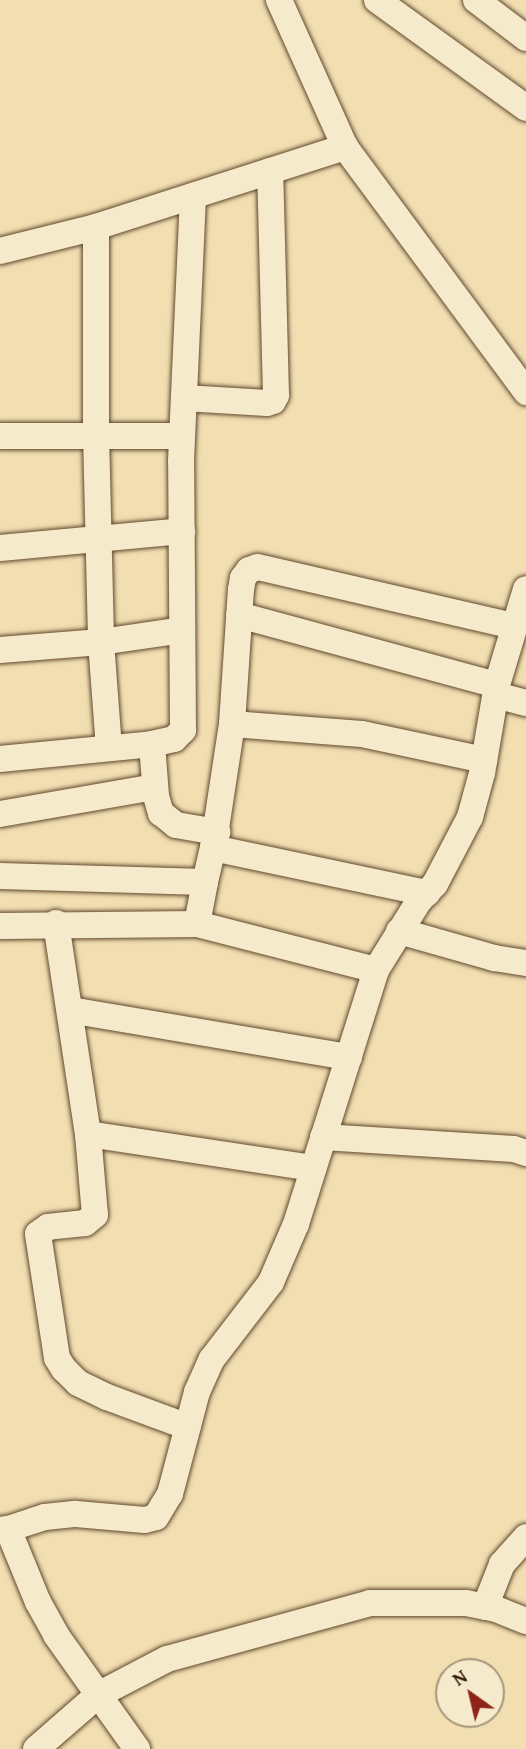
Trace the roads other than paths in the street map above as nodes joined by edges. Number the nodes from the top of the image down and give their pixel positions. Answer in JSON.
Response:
{"nodes":[{"id":1,"x":279,"y":0,"type":"edge"},
{"id":2,"x":377,"y":0,"type":"edge"},
{"id":3,"x":476,"y":0,"type":"edge"},
{"id":4,"x":526,"y":38,"type":"edge"},
{"id":5,"x":526,"y":107,"type":"edge"},
{"id":6,"x":345,"y":147,"type":"junction"},
{"id":7,"x":271,"y":171,"type":"junction"},
{"id":8,"x":193,"y":196,"type":"junction"},
{"id":9,"x":96,"y":227,"type":"junction"},
{"id":10,"x":0,"y":251,"type":"edge"},
{"id":11,"x":526,"y":392,"type":"edge"},
{"id":12,"x":184,"y":398,"type":"junction"},
{"id":13,"x":96,"y":434,"type":"junction"},
{"id":14,"x":0,"y":436,"type":"edge"},
{"id":15,"x":183,"y":436,"type":"junction"},
{"id":16,"x":182,"y":531,"type":"junction"},
{"id":17,"x":100,"y":539,"type":"junction"},
{"id":18,"x":0,"y":548,"type":"edge"},
{"id":19,"x":526,"y":589,"type":"edge"},
{"id":20,"x":239,"y":615,"type":"junction"},
{"id":21,"x":513,"y":626,"type":"junction"},
{"id":22,"x":182,"y":631,"type":"junction"},
{"id":23,"x":101,"y":642,"type":"junction"},
{"id":24,"x":0,"y":650,"type":"edge"},
{"id":25,"x":496,"y":690,"type":"junction"},
{"id":26,"x":526,"y":703,"type":"edge"},
{"id":27,"x":232,"y":724,"type":"junction"},
{"id":28,"x":152,"y":744,"type":"junction"},
{"id":29,"x":109,"y":748,"type":"junction"},
{"id":30,"x":0,"y":760,"type":"edge"},
{"id":31,"x":484,"y":760,"type":"junction"},
{"id":32,"x":155,"y":787,"type":"junction"},
{"id":33,"x":0,"y":814,"type":"edge"},
{"id":34,"x":215,"y":840,"type":"junction"},
{"id":35,"x":0,"y":876,"type":"edge"},
{"id":36,"x":205,"y":882,"type":"junction"},
{"id":37,"x":427,"y":893,"type":"junction"},
{"id":38,"x":56,"y":923,"type":"junction"},
{"id":39,"x":197,"y":924,"type":"junction"},
{"id":40,"x":0,"y":926,"type":"edge"},
{"id":41,"x":399,"y":931,"type":"junction"},
{"id":42,"x":526,"y":963,"type":"edge"},
{"id":43,"x":376,"y":970,"type":"junction"},
{"id":44,"x":70,"y":1010,"type":"junction"},
{"id":45,"x":349,"y":1057,"type":"junction"},
{"id":46,"x":88,"y":1134,"type":"junction"},
{"id":47,"x":323,"y":1137,"type":"junction"},
{"id":48,"x":526,"y":1153,"type":"edge"},
{"id":49,"x":313,"y":1168,"type":"junction"},
{"id":50,"x":188,"y":1427,"type":"junction"},
{"id":51,"x":4,"y":1530,"type":"edge"},
{"id":52,"x":526,"y":1536,"type":"edge"},
{"id":53,"x":485,"y":1607,"type":"junction"},
{"id":54,"x":526,"y":1620,"type":"edge"},
{"id":55,"x":97,"y":1695,"type":"junction"},
{"id":56,"x":36,"y":1749,"type":"edge"},
{"id":57,"x":137,"y":1749,"type":"edge"}],
"edges":[{"from":1,"to":6,"type":"street"},
{"from":2,"to":5,"type":"street"},
{"from":3,"to":4,"type":"street"},
{"from":6,"to":7,"type":"street"},
{"from":6,"to":11,"type":"street"},
{"from":7,"to":8,"type":"street"},
{"from":7,"to":12,"type":"street"},
{"from":8,"to":9,"type":"street"},
{"from":8,"to":12,"type":"street"},
{"from":9,"to":10,"type":"street"},
{"from":9,"to":13,"type":"street"},
{"from":12,"to":15,"type":"street"},
{"from":13,"to":14,"type":"street"},
{"from":13,"to":15,"type":"street"},
{"from":13,"to":17,"type":"street"},
{"from":15,"to":16,"type":"street"},
{"from":16,"to":17,"type":"street"},
{"from":16,"to":22,"type":"street"},
{"from":17,"to":18,"type":"street"},
{"from":17,"to":23,"type":"street"},
{"from":19,"to":21,"type":"street"},
{"from":20,"to":21,"type":"street"},
{"from":20,"to":25,"type":"street"},
{"from":20,"to":27,"type":"street"},
{"from":21,"to":25,"type":"street"},
{"from":22,"to":23,"type":"street"},
{"from":22,"to":28,"type":"street"},
{"from":23,"to":24,"type":"street"},
{"from":23,"to":29,"type":"street"},
{"from":25,"to":26,"type":"street"},
{"from":25,"to":31,"type":"street"},
{"from":27,"to":31,"type":"street"},
{"from":27,"to":34,"type":"street"},
{"from":28,"to":29,"type":"street"},
{"from":28,"to":32,"type":"street"},
{"from":29,"to":30,"type":"street"},
{"from":31,"to":37,"type":"street"},
{"from":32,"to":33,"type":"street"},
{"from":32,"to":34,"type":"street"},
{"from":34,"to":36,"type":"street"},
{"from":34,"to":37,"type":"street"},
{"from":35,"to":36,"type":"street"},
{"from":36,"to":39,"type":"street"},
{"from":37,"to":41,"type":"street"},
{"from":38,"to":39,"type":"street"},
{"from":38,"to":40,"type":"street"},
{"from":38,"to":44,"type":"street"},
{"from":39,"to":43,"type":"street"},
{"from":41,"to":42,"type":"street"},
{"from":41,"to":43,"type":"street"},
{"from":43,"to":45,"type":"street"},
{"from":44,"to":45,"type":"street"},
{"from":44,"to":46,"type":"street"},
{"from":45,"to":47,"type":"street"},
{"from":46,"to":49,"type":"street"},
{"from":46,"to":50,"type":"street"},
{"from":47,"to":48,"type":"street"},
{"from":47,"to":49,"type":"street"},
{"from":49,"to":50,"type":"street"},
{"from":50,"to":51,"type":"street"},
{"from":51,"to":55,"type":"street"},
{"from":52,"to":53,"type":"street"},
{"from":53,"to":54,"type":"street"},
{"from":53,"to":55,"type":"street"},
{"from":55,"to":56,"type":"street"},
{"from":55,"to":57,"type":"street"}]}
